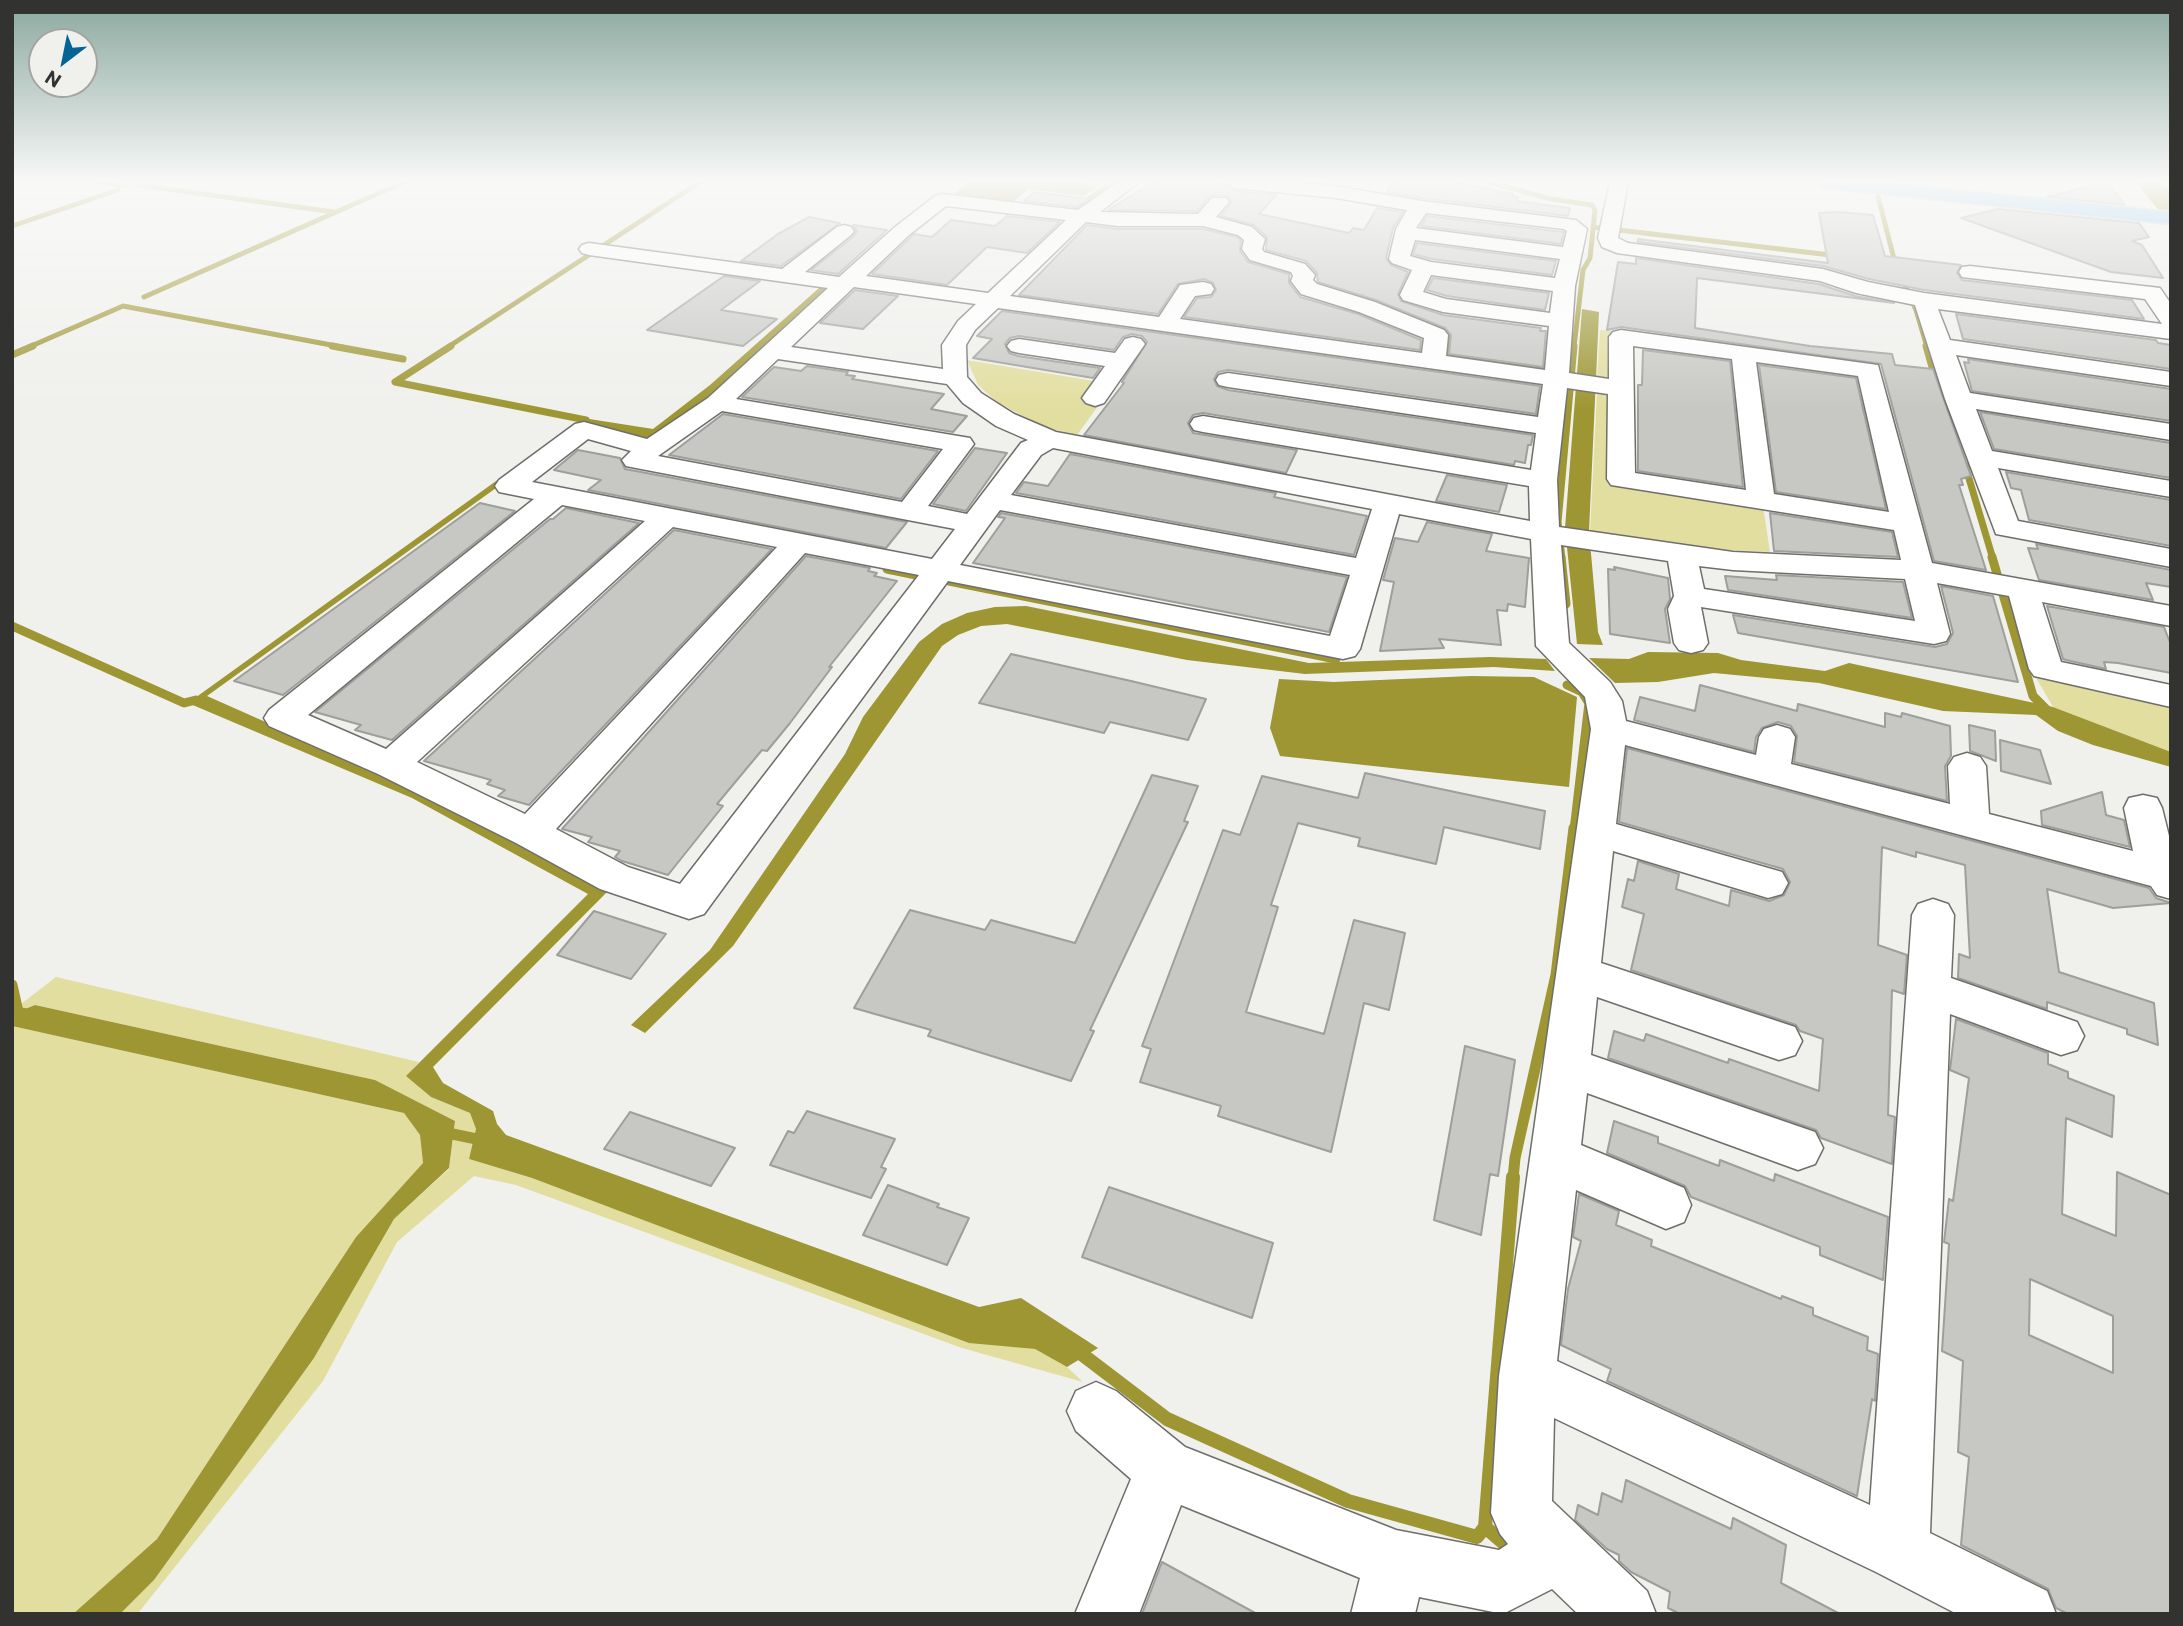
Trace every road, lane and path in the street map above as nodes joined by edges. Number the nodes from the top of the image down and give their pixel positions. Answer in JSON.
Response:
{"nodes":[{"id":1,"x":654,"y":258,"type":"edge"},
{"id":2,"x":809,"y":258,"type":"edge"},
{"id":3,"x":868,"y":258,"type":"edge"},
{"id":4,"x":1037,"y":258,"type":"edge"},
{"id":5,"x":1263,"y":258,"type":"edge"},
{"id":6,"x":1399,"y":258,"type":"edge"},
{"id":7,"x":1569,"y":258,"type":"edge"},
{"id":8,"x":1607,"y":258,"type":"edge"},
{"id":9,"x":1688,"y":258,"type":"edge"},
{"id":10,"x":1429,"y":268,"type":"junction"},
{"id":11,"x":1610,"y":268,"type":"dead end"},
{"id":12,"x":786,"y":276,"type":"junction"},
{"id":13,"x":838,"y":282,"type":"junction"},
{"id":14,"x":1564,"y":286,"type":"junction"},
{"id":15,"x":1196,"y":290,"type":"dead end"},
{"id":16,"x":1912,"y":298,"type":"junction"},
{"id":17,"x":991,"y":301,"type":"junction"},
{"id":18,"x":1983,"y":307,"type":"junction"},
{"id":19,"x":2171,"y":320,"type":"edge"},
{"id":20,"x":1561,"y":321,"type":"junction"},
{"id":21,"x":1157,"y":324,"type":"junction"},
{"id":22,"x":2171,"y":332,"type":"edge"},
{"id":23,"x":1251,"y":337,"type":"junction"},
{"id":24,"x":1019,"y":346,"type":"dead end"},
{"id":25,"x":1942,"y":346,"type":"junction"},
{"id":26,"x":772,"y":351,"type":"junction"},
{"id":27,"x":1743,"y":353,"type":"junction"},
{"id":28,"x":1121,"y":361,"type":"junction"},
{"id":29,"x":1433,"y":362,"type":"junction"},
{"id":30,"x":955,"y":378,"type":"junction"},
{"id":31,"x":1556,"y":379,"type":"junction"},
{"id":32,"x":2171,"y":379,"type":"edge"},
{"id":33,"x":1228,"y":380,"type":"junction"},
{"id":34,"x":1621,"y":388,"type":"junction"},
{"id":35,"x":1095,"y":398,"type":"dead end"},
{"id":36,"x":1958,"y":399,"type":"junction"},
{"id":37,"x":717,"y":403,"type":"junction"},
{"id":38,"x":1203,"y":424,"type":"junction"},
{"id":39,"x":1551,"y":427,"type":"junction"},
{"id":40,"x":2171,"y":432,"type":"edge"},
{"id":41,"x":1049,"y":439,"type":"junction"},
{"id":42,"x":651,"y":449,"type":"junction"},
{"id":43,"x":1980,"y":457,"type":"junction"},
{"id":44,"x":1178,"y":464,"type":"junction"},
{"id":45,"x":1543,"y":480,"type":"junction"},
{"id":46,"x":2171,"y":489,"type":"edge"},
{"id":47,"x":551,"y":500,"type":"junction"},
{"id":48,"x":993,"y":500,"type":"junction"},
{"id":49,"x":1761,"y":500,"type":"junction"},
{"id":50,"x":1388,"y":502,"type":"junction"},
{"id":51,"x":910,"y":510,"type":"junction"},
{"id":52,"x":662,"y":522,"type":"junction"},
{"id":53,"x":1906,"y":523,"type":"junction"},
{"id":54,"x":975,"y":524,"type":"junction"},
{"id":55,"x":1550,"y":534,"type":"junction"},
{"id":56,"x":795,"y":547,"type":"junction"},
{"id":57,"x":1682,"y":556,"type":"junction"},
{"id":58,"x":2171,"y":558,"type":"edge"},
{"id":59,"x":1367,"y":569,"type":"junction"},
{"id":60,"x":1918,"y":570,"type":"junction"},
{"id":61,"x":936,"y":575,"type":"junction"},
{"id":62,"x":2007,"y":585,"type":"junction"},
{"id":63,"x":1690,"y":596,"type":"junction"},
{"id":64,"x":2171,"y":616,"type":"edge"},
{"id":65,"x":1691,"y":643,"type":"dead end"},
{"id":66,"x":2171,"y":696,"type":"edge"},
{"id":67,"x":1609,"y":729,"type":"junction"},
{"id":68,"x":391,"y":765,"type":"junction"},
{"id":69,"x":1967,"y":766,"type":"dead end"},
{"id":70,"x":2143,"y":808,"type":"dead end"},
{"id":71,"x":1970,"y":824,"type":"junction"},
{"id":72,"x":1596,"y":832,"type":"junction"},
{"id":73,"x":530,"y":833,"type":"junction"},
{"id":74,"x":2169,"y":878,"type":"edge"},
{"id":75,"x":1768,"y":883,"type":"dead end"},
{"id":76,"x":1933,"y":915,"type":"dead end"},
{"id":77,"x":1578,"y":974,"type":"junction"},
{"id":78,"x":1929,"y":988,"type":"junction"},
{"id":79,"x":2062,"y":1037,"type":"dead end"},
{"id":80,"x":1779,"y":1041,"type":"dead end"},
{"id":81,"x":1566,"y":1066,"type":"junction"},
{"id":82,"x":1798,"y":1148,"type":"dead end"},
{"id":83,"x":1555,"y":1157,"type":"junction"},
{"id":84,"x":1666,"y":1205,"type":"dead end"},
{"id":85,"x":1527,"y":1376,"type":"junction"},
{"id":86,"x":1096,"y":1411,"type":"dead end"},
{"id":87,"x":1165,"y":1469,"type":"junction"},
{"id":88,"x":1898,"y":1550,"type":"junction"},
{"id":89,"x":1540,"y":1561,"type":"junction"},
{"id":90,"x":1390,"y":1587,"type":"edge"},
{"id":91,"x":1108,"y":1614,"type":"edge"},
{"id":92,"x":1624,"y":1614,"type":"edge"},
{"id":93,"x":2024,"y":1614,"type":"edge"}],
"edges":[{"from":1,"to":12,"type":"street"},
{"from":2,"to":12,"type":"street"},
{"from":3,"to":13,"type":"street"},
{"from":4,"to":17,"type":"street"},
{"from":5,"to":29,"type":"street"},
{"from":6,"to":10,"type":"street"},
{"from":7,"to":14,"type":"street"},
{"from":8,"to":11,"type":"street"},
{"from":9,"to":16,"type":"street"},
{"from":10,"to":14,"type":"street"},
{"from":10,"to":20,"type":"street"},
{"from":12,"to":13,"type":"street"},
{"from":13,"to":17,"type":"street"},
{"from":13,"to":26,"type":"street"},
{"from":14,"to":20,"type":"street"},
{"from":15,"to":21,"type":"street"},
{"from":16,"to":18,"type":"street"},
{"from":16,"to":25,"type":"street"},
{"from":17,"to":21,"type":"street"},
{"from":17,"to":30,"type":"street"},
{"from":18,"to":19,"type":"street"},
{"from":18,"to":22,"type":"street"},
{"from":20,"to":31,"type":"street"},
{"from":21,"to":23,"type":"street"},
{"from":21,"to":28,"type":"street"},
{"from":23,"to":29,"type":"street"},
{"from":23,"to":33,"type":"street"},
{"from":24,"to":28,"type":"street"},
{"from":25,"to":32,"type":"street"},
{"from":25,"to":36,"type":"street"},
{"from":26,"to":30,"type":"street"},
{"from":26,"to":37,"type":"street"},
{"from":27,"to":34,"type":"street"},
{"from":27,"to":49,"type":"street"},
{"from":27,"to":53,"type":"street"},
{"from":28,"to":35,"type":"street"},
{"from":29,"to":31,"type":"street"},
{"from":30,"to":41,"type":"street"},
{"from":31,"to":34,"type":"street"},
{"from":31,"to":39,"type":"street"},
{"from":33,"to":38,"type":"street"},
{"from":33,"to":39,"type":"street"},
{"from":34,"to":49,"type":"street"},
{"from":36,"to":40,"type":"street"},
{"from":36,"to":43,"type":"street"},
{"from":37,"to":42,"type":"street"},
{"from":37,"to":51,"type":"street"},
{"from":38,"to":44,"type":"street"},
{"from":38,"to":45,"type":"street"},
{"from":39,"to":45,"type":"street"},
{"from":41,"to":44,"type":"street"},
{"from":41,"to":48,"type":"street"},
{"from":42,"to":47,"type":"street"},
{"from":42,"to":51,"type":"street"},
{"from":43,"to":46,"type":"street"},
{"from":43,"to":58,"type":"street"},
{"from":44,"to":50,"type":"street"},
{"from":45,"to":55,"type":"street"},
{"from":47,"to":52,"type":"street"},
{"from":47,"to":68,"type":"street"},
{"from":48,"to":54,"type":"street"},
{"from":48,"to":59,"type":"street"},
{"from":49,"to":53,"type":"street"},
{"from":50,"to":55,"type":"street"},
{"from":50,"to":59,"type":"street"},
{"from":51,"to":54,"type":"street"},
{"from":52,"to":56,"type":"street"},
{"from":52,"to":68,"type":"street"},
{"from":53,"to":60,"type":"street"},
{"from":54,"to":61,"type":"street"},
{"from":55,"to":57,"type":"street"},
{"from":55,"to":67,"type":"street"},
{"from":56,"to":61,"type":"street"},
{"from":56,"to":73,"type":"street"},
{"from":57,"to":60,"type":"street"},
{"from":57,"to":63,"type":"street"},
{"from":59,"to":61,"type":"street"},
{"from":60,"to":62,"type":"street"},
{"from":60,"to":63,"type":"street"},
{"from":61,"to":73,"type":"street"},
{"from":62,"to":64,"type":"street"},
{"from":62,"to":66,"type":"street"},
{"from":63,"to":65,"type":"street"},
{"from":67,"to":71,"type":"street"},
{"from":67,"to":72,"type":"street"},
{"from":68,"to":73,"type":"street"},
{"from":69,"to":71,"type":"street"},
{"from":70,"to":74,"type":"street"},
{"from":71,"to":74,"type":"street"},
{"from":72,"to":75,"type":"street"},
{"from":72,"to":77,"type":"street"},
{"from":76,"to":78,"type":"street"},
{"from":77,"to":80,"type":"street"},
{"from":77,"to":81,"type":"street"},
{"from":78,"to":79,"type":"street"},
{"from":78,"to":88,"type":"street"},
{"from":81,"to":82,"type":"street"},
{"from":81,"to":83,"type":"street"},
{"from":83,"to":84,"type":"street"},
{"from":83,"to":85,"type":"street"},
{"from":85,"to":88,"type":"street"},
{"from":85,"to":89,"type":"street"},
{"from":86,"to":87,"type":"street"},
{"from":87,"to":90,"type":"street"},
{"from":87,"to":91,"type":"street"},
{"from":88,"to":93,"type":"street"},
{"from":89,"to":90,"type":"street"},
{"from":89,"to":92,"type":"street"}]}
